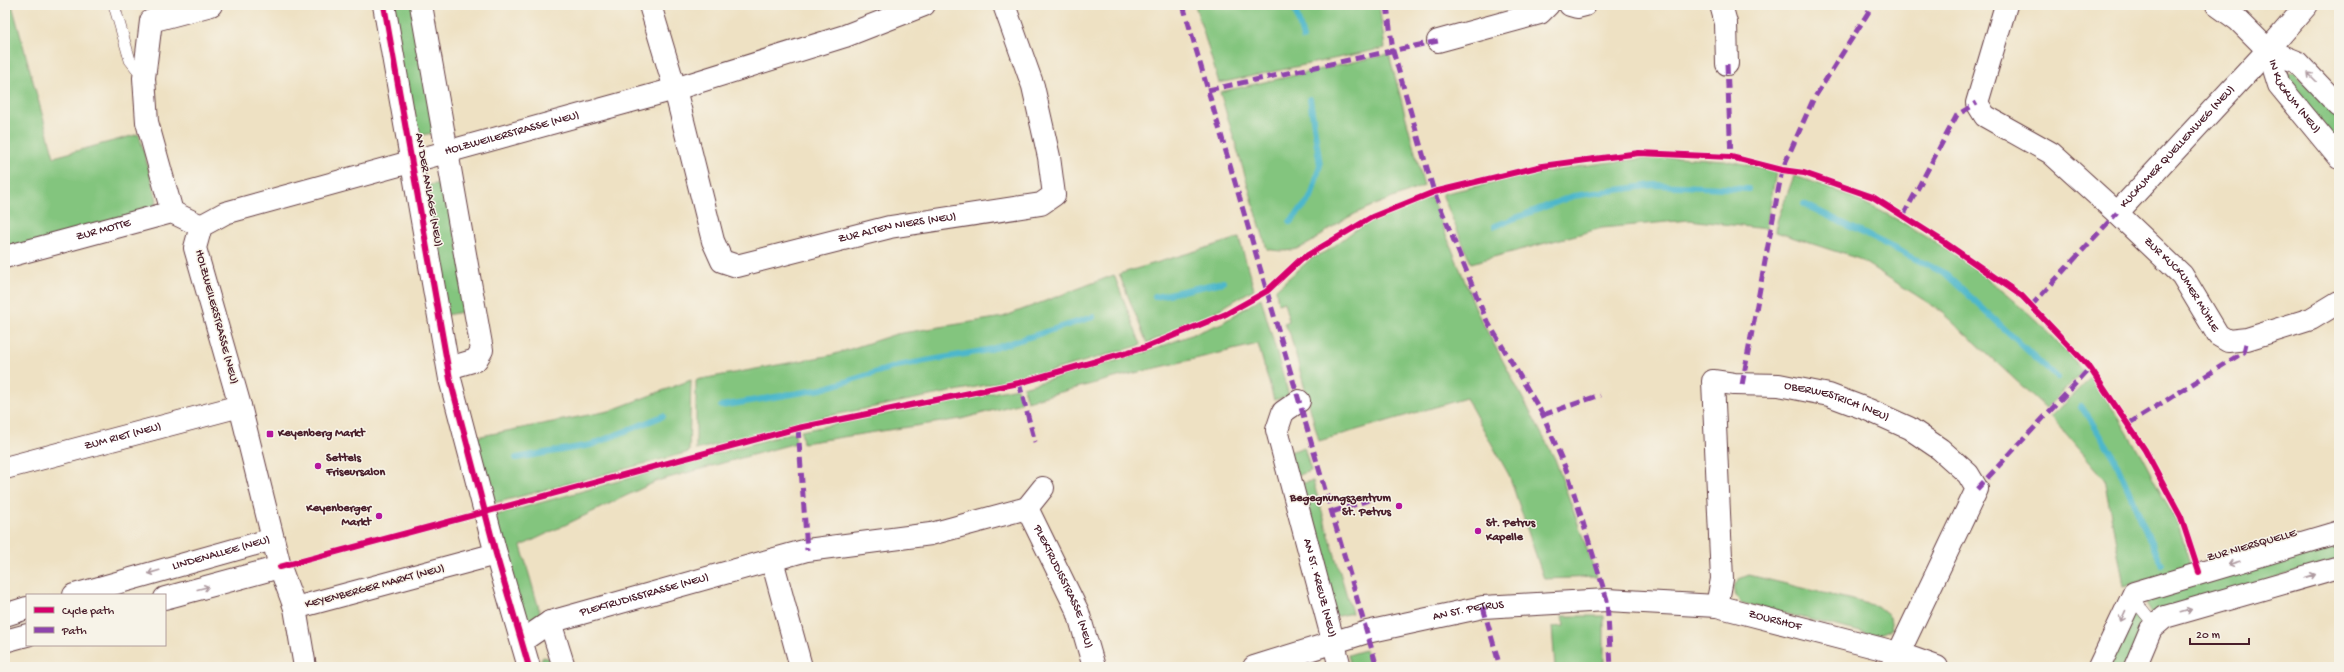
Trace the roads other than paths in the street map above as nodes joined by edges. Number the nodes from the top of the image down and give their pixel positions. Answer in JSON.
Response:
{"nodes":[{"id":1,"x":114,"y":5,"type":"edge"},
{"id":2,"x":211,"y":5,"type":"edge"},
{"id":3,"x":384,"y":5,"type":"edge"},
{"id":4,"x":420,"y":5,"type":"edge"},
{"id":5,"x":650,"y":5,"type":"edge"},
{"id":6,"x":924,"y":5,"type":"edge"},
{"id":7,"x":1004,"y":5,"type":"edge"},
{"id":8,"x":1548,"y":5,"type":"edge"},
{"id":9,"x":1570,"y":5,"type":"edge"},
{"id":10,"x":1585,"y":5,"type":"edge"},
{"id":11,"x":1721,"y":5,"type":"edge"},
{"id":12,"x":2006,"y":5,"type":"edge"},
{"id":13,"x":2217,"y":5,"type":"edge"},
{"id":14,"x":2307,"y":5,"type":"edge"},
{"id":15,"x":1438,"y":41,"type":"dead end"},
{"id":16,"x":2268,"y":50,"type":"junction"},
{"id":17,"x":1727,"y":64,"type":"dead end"},
{"id":18,"x":144,"y":78,"type":"junction"},
{"id":19,"x":675,"y":89,"type":"junction"},
{"id":20,"x":2339,"y":106,"type":"edge"},
{"id":21,"x":447,"y":151,"type":"junction"},
{"id":22,"x":2339,"y":158,"type":"edge"},
{"id":23,"x":412,"y":161,"type":"junction"},
{"id":24,"x":172,"y":212,"type":"junction"},
{"id":25,"x":2117,"y":213,"type":"junction"},
{"id":26,"x":201,"y":226,"type":"junction"},
{"id":27,"x":5,"y":257,"type":"edge"},
{"id":28,"x":2339,"y":302,"type":"edge"},
{"id":29,"x":449,"y":373,"type":"junction"},
{"id":30,"x":1299,"y":401,"type":"dead end"},
{"id":31,"x":240,"y":406,"type":"junction"},
{"id":32,"x":5,"y":468,"type":"edge"},
{"id":33,"x":1043,"y":488,"type":"dead end"},
{"id":34,"x":1027,"y":508,"type":"junction"},
{"id":35,"x":2339,"y":532,"type":"edge"},
{"id":36,"x":273,"y":539,"type":"junction"},
{"id":37,"x":496,"y":554,"type":"junction"},
{"id":38,"x":772,"y":560,"type":"junction"},
{"id":39,"x":280,"y":567,"type":"junction"},
{"id":40,"x":2339,"y":567,"type":"edge"},
{"id":41,"x":2134,"y":593,"type":"junction"},
{"id":42,"x":78,"y":594,"type":"edge"},
{"id":43,"x":166,"y":598,"type":"edge"},
{"id":44,"x":1607,"y":600,"type":"joint"},
{"id":45,"x":1717,"y":606,"type":"junction"},
{"id":46,"x":26,"y":608,"type":"edge"},
{"id":47,"x":295,"y":608,"type":"junction"},
{"id":48,"x":5,"y":615,"type":"edge"},
{"id":49,"x":550,"y":622,"type":"junction"},
{"id":50,"x":2155,"y":626,"type":"junction"},
{"id":51,"x":26,"y":635,"type":"edge"},
{"id":52,"x":522,"y":640,"type":"junction"},
{"id":53,"x":5,"y":641,"type":"edge"},
{"id":54,"x":1332,"y":641,"type":"junction"},
{"id":55,"x":1895,"y":660,"type":"edge"},
{"id":56,"x":305,"y":667,"type":"edge"},
{"id":57,"x":529,"y":667,"type":"edge"},
{"id":58,"x":564,"y":667,"type":"edge"},
{"id":59,"x":801,"y":667,"type":"edge"},
{"id":60,"x":1094,"y":667,"type":"edge"},
{"id":61,"x":1254,"y":667,"type":"edge"},
{"id":62,"x":1340,"y":667,"type":"edge"},
{"id":63,"x":1937,"y":667,"type":"edge"},
{"id":64,"x":2099,"y":667,"type":"edge"},
{"id":65,"x":2135,"y":667,"type":"edge"}],
"edges":[{"from":1,"to":18,"type":"lane"},
{"from":2,"to":18,"type":"street"},
{"from":3,"to":23,"type":"street","name":"AN DER ANLAGE (NEU)"},
{"from":4,"to":21,"type":"street"},
{"from":5,"to":19,"type":"street"},
{"from":6,"to":19,"type":"street","name":"HOLZWEILERSTRASSE (NEU)"},
{"from":7,"to":19,"type":"street","name":"ZUR ALTEN NIERS (NEU)"},
{"from":8,"to":15,"type":"street"},
{"from":9,"to":10,"type":"street"},
{"from":11,"to":17,"type":"street"},
{"from":12,"to":25,"type":"street","name":"KUCKUMER QUELLENWEG (NEU)"},
{"from":13,"to":16,"type":"street","name":"IN KUCKUM (NEU)"},
{"from":14,"to":16,"type":"street","name":"KUCKUMER QUELLENWEG (NEU)"},
{"from":20,"to":16,"type":"street","name":"IN KUCKUM (NEU)","one_way":true},
{"from":16,"to":22,"type":"street","name":"IN KUCKUM (NEU)"},
{"from":16,"to":25,"type":"street","name":"KUCKUMER QUELLENWEG (NEU)"},
{"from":18,"to":24,"type":"street"},
{"from":19,"to":21,"type":"street","name":"HOLZWEILERSTRASSE (NEU)"},
{"from":21,"to":23,"type":"street","name":"HOLZWEILERSTRASSE (NEU)"},
{"from":21,"to":29,"type":"street"},
{"from":23,"to":26,"type":"street","name":"HOLZWEILERSTRASSE (NEU)"},
{"from":23,"to":29,"type":"street","name":"AN DER ANLAGE (NEU)"},
{"from":24,"to":26,"type":"street"},
{"from":24,"to":27,"type":"street","name":"ZUR MOTTE"},
{"from":25,"to":28,"type":"street","name":"ZUR KUCKUMER MÜHLE"},
{"from":26,"to":31,"type":"street","name":"HOLZWEILERSTRASSE (NEU)"},
{"from":29,"to":37,"type":"street"},
{"from":30,"to":54,"type":"street","name":"AN ST. KREUZ (NEU)"},
{"from":31,"to":32,"type":"street","name":"ZUM RIET (NEU)"},
{"from":31,"to":36,"type":"street","name":"HOLZWEILERSTRASSE (NEU)"},
{"from":33,"to":34,"type":"street"},
{"from":34,"to":38,"type":"street","name":"PLEKTRUDISSTRASSE (NEU)"},
{"from":34,"to":60,"type":"street","name":"PLEKTRUDISSTRASSE (NEU)"},
{"from":35,"to":41,"type":"street","name":"ZUR NIERSQUELLE","one_way":true},
{"from":36,"to":39,"type":"street","name":"LINDENALLEE (NEU)"},
{"from":36,"to":42,"type":"street","name":"LINDENALLEE (NEU)","one_way":true},
{"from":37,"to":47,"type":"street","name":"KEYENBERGER MARKT (NEU)"},
{"from":37,"to":52,"type":"street"},
{"from":38,"to":49,"type":"street","name":"PLEKTRUDISSTRASSE (NEU)"},
{"from":38,"to":59,"type":"street"},
{"from":43,"to":39,"type":"street","name":"LINDENALLEE (NEU)","one_way":true},
{"from":39,"to":47,"type":"street","name":"KEYENBERGER MARKT (NEU)"},
{"from":50,"to":40,"type":"street","one_way":true},
{"from":41,"to":50,"type":"lane"},
{"from":41,"to":64,"type":"street","one_way":true},
{"from":44,"to":45,"type":"street","name":"ZOURSHOF"},
{"from":44,"to":54,"type":"street","name":"AN ST. PETRUS"},
{"from":45,"to":55,"type":"street","name":"ZOURSHOF"},
{"from":45,"to":55,"type":"street","name":"OBERWESTRICH (NEU)"},
{"from":46,"to":48,"type":"street"},
{"from":47,"to":56,"type":"street"},
{"from":49,"to":52,"type":"street","name":"PLEKTRUDISSTRASSE (NEU)"},
{"from":49,"to":58,"type":"street"},
{"from":50,"to":65,"type":"street"},
{"from":51,"to":53,"type":"street"},
{"from":52,"to":57,"type":"street"},
{"from":54,"to":61,"type":"street","name":"AN ST. PETRUS"},
{"from":54,"to":62,"type":"street","name":"AN ST. KREUZ (NEU)"},
{"from":55,"to":63,"type":"street","name":"ZOURSHOF"}]}
